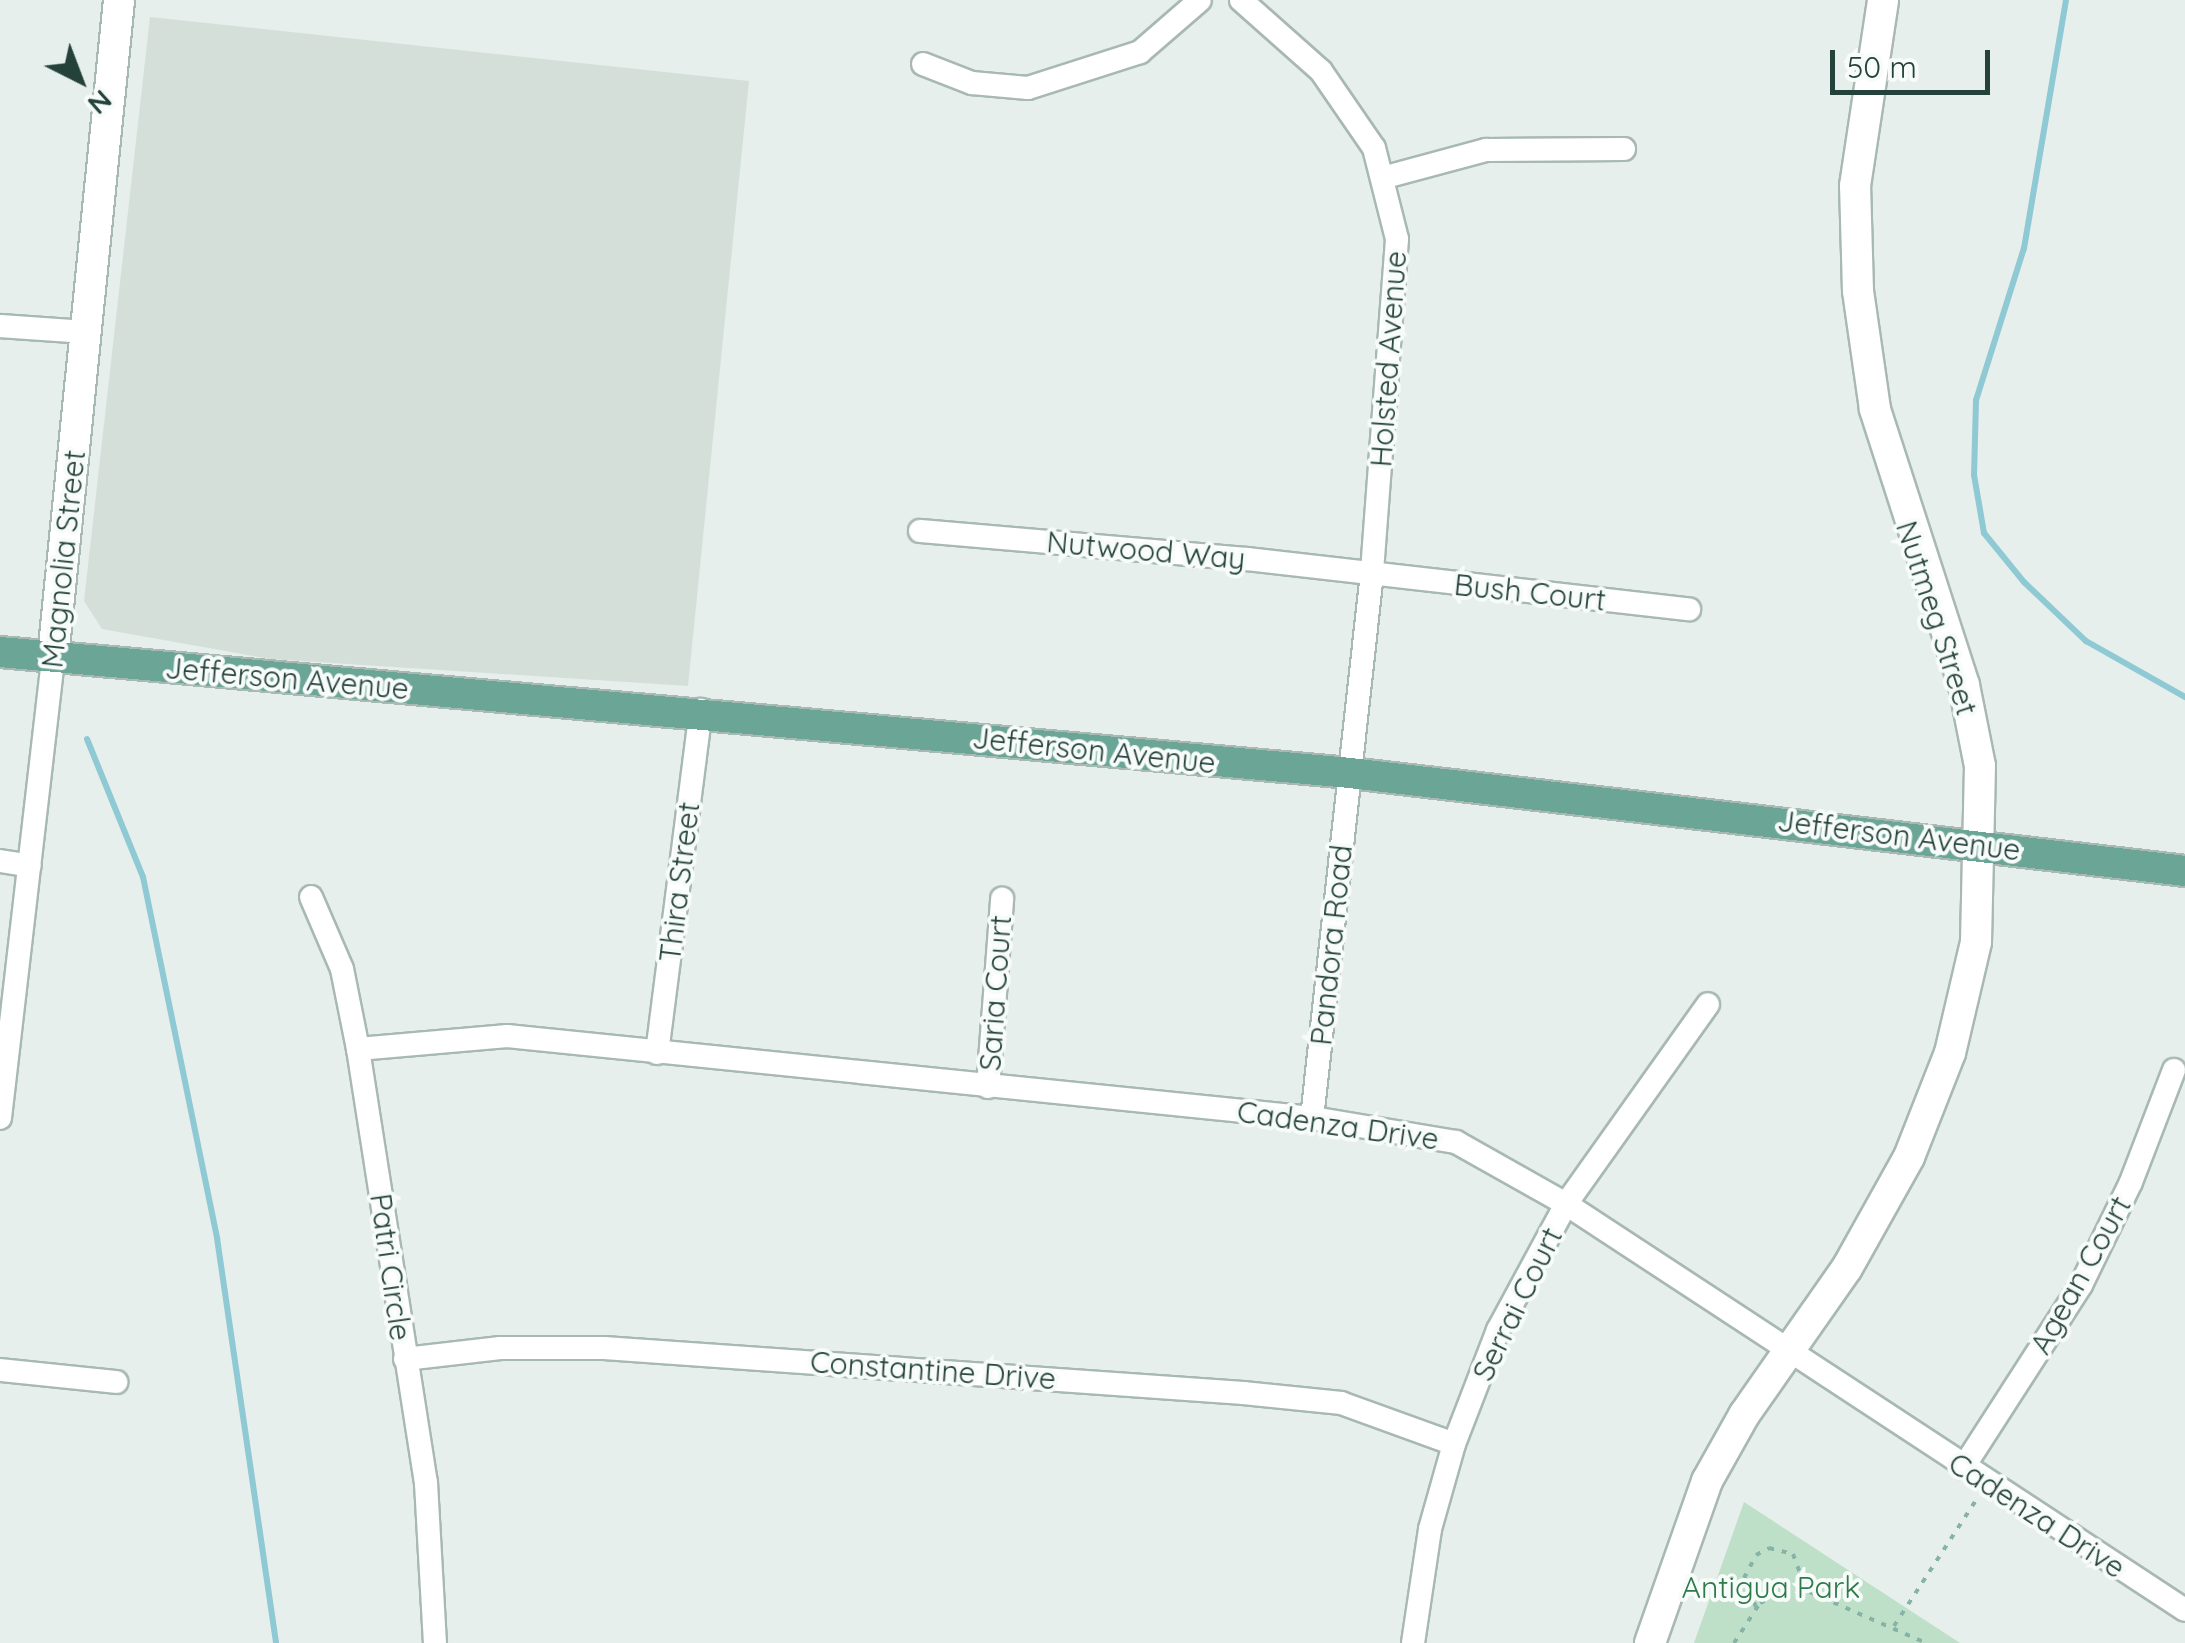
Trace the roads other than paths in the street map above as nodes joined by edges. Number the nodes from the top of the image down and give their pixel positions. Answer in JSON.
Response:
{"nodes":[{"id":1,"x":119,"y":0,"type":"edge"},
{"id":2,"x":1200,"y":0,"type":"edge"},
{"id":3,"x":1241,"y":0,"type":"edge"},
{"id":4,"x":1882,"y":0,"type":"edge"},
{"id":5,"x":923,"y":64,"type":"dead end"},
{"id":6,"x":1624,"y":149,"type":"dead end"},
{"id":7,"x":1382,"y":178,"type":"junction"},
{"id":8,"x":0,"y":326,"type":"edge"},
{"id":9,"x":86,"y":332,"type":"junction"},
{"id":10,"x":920,"y":531,"type":"dead end"},
{"id":11,"x":1372,"y":573,"type":"junction"},
{"id":12,"x":1689,"y":609,"type":"dead end"},
{"id":13,"x":0,"y":652,"type":"edge"},
{"id":14,"x":53,"y":658,"type":"junction"},
{"id":15,"x":702,"y":710,"type":"junction"},
{"id":16,"x":1350,"y":772,"type":"junction"},
{"id":17,"x":1982,"y":845,"type":"junction"},
{"id":18,"x":0,"y":861,"type":"edge"},
{"id":19,"x":30,"y":866,"type":"junction"},
{"id":20,"x":2185,"y":870,"type":"edge"},
{"id":21,"x":310,"y":897,"type":"dead end"},
{"id":22,"x":1002,"y":899,"type":"dead end"},
{"id":23,"x":1708,"y":1004,"type":"dead end"},
{"id":24,"x":358,"y":1049,"type":"junction"},
{"id":25,"x":656,"y":1053,"type":"junction"},
{"id":26,"x":2174,"y":1070,"type":"dead end"},
{"id":27,"x":988,"y":1087,"type":"junction"},
{"id":28,"x":0,"y":1118,"type":"edge"},
{"id":29,"x":1312,"y":1118,"type":"junction"},
{"id":30,"x":1566,"y":1204,"type":"junction"},
{"id":31,"x":1786,"y":1354,"type":"junction"},
{"id":32,"x":405,"y":1359,"type":"junction"},
{"id":33,"x":0,"y":1370,"type":"edge"},
{"id":34,"x":116,"y":1382,"type":"dead end"},
{"id":35,"x":1454,"y":1444,"type":"junction"},
{"id":36,"x":1964,"y":1468,"type":"junction"},
{"id":37,"x":2185,"y":1610,"type":"edge"},
{"id":38,"x":435,"y":1643,"type":"edge"},
{"id":39,"x":1413,"y":1643,"type":"edge"},
{"id":40,"x":1650,"y":1643,"type":"edge"}],
"edges":[{"from":1,"to":9,"type":"main road","name":"Magnolia Street"},
{"from":2,"to":5,"type":"street"},
{"from":3,"to":7,"type":"street","name":"Holsted Avenue"},
{"from":4,"to":17,"type":"main road","name":"Nutmeg Street"},
{"from":6,"to":7,"type":"street"},
{"from":7,"to":11,"type":"street","name":"Holsted Avenue"},
{"from":8,"to":9,"type":"street"},
{"from":9,"to":14,"type":"main road","name":"Magnolia Street"},
{"from":10,"to":11,"type":"street","name":"Nutwood Way"},
{"from":11,"to":12,"type":"street","name":"Bush Court"},
{"from":11,"to":16,"type":"street","name":"Holsted Avenue"},
{"from":13,"to":14,"type":"main road","name":"Jefferson Avenue"},
{"from":14,"to":15,"type":"main road","name":"Jefferson Avenue"},
{"from":14,"to":19,"type":"street","name":"Magnolia Street"},
{"from":15,"to":16,"type":"main road","name":"Jefferson Avenue"},
{"from":15,"to":25,"type":"street","name":"Thira Street"},
{"from":16,"to":17,"type":"main road","name":"Jefferson Avenue"},
{"from":16,"to":29,"type":"street","name":"Pandora Road"},
{"from":17,"to":20,"type":"main road","name":"Jefferson Avenue"},
{"from":17,"to":31,"type":"main road","name":"Nutmeg Street"},
{"from":18,"to":19,"type":"street"},
{"from":19,"to":28,"type":"street","name":"Magnolia Street"},
{"from":21,"to":24,"type":"street","name":"Patri Circle"},
{"from":22,"to":27,"type":"street","name":"Saria Court"},
{"from":23,"to":30,"type":"street","name":"Serrai Court"},
{"from":24,"to":25,"type":"street","name":"Cadenza Drive"},
{"from":24,"to":32,"type":"street","name":"Patri Circle"},
{"from":25,"to":27,"type":"street","name":"Cadenza Drive"},
{"from":26,"to":36,"type":"street","name":"Agean Court"},
{"from":27,"to":29,"type":"street","name":"Cadenza Drive"},
{"from":29,"to":30,"type":"street","name":"Cadenza Drive"},
{"from":30,"to":31,"type":"street","name":"Cadenza Drive"},
{"from":30,"to":35,"type":"street","name":"Serrai Court"},
{"from":31,"to":36,"type":"street","name":"Cadenza Drive"},
{"from":31,"to":40,"type":"main road","name":"Nutmeg Street"},
{"from":32,"to":35,"type":"street","name":"Constantine Drive"},
{"from":32,"to":38,"type":"street","name":"Patri Circle"},
{"from":33,"to":34,"type":"street"},
{"from":35,"to":39,"type":"street","name":"Serrai Court"},
{"from":36,"to":37,"type":"street","name":"Cadenza Drive"}]}
